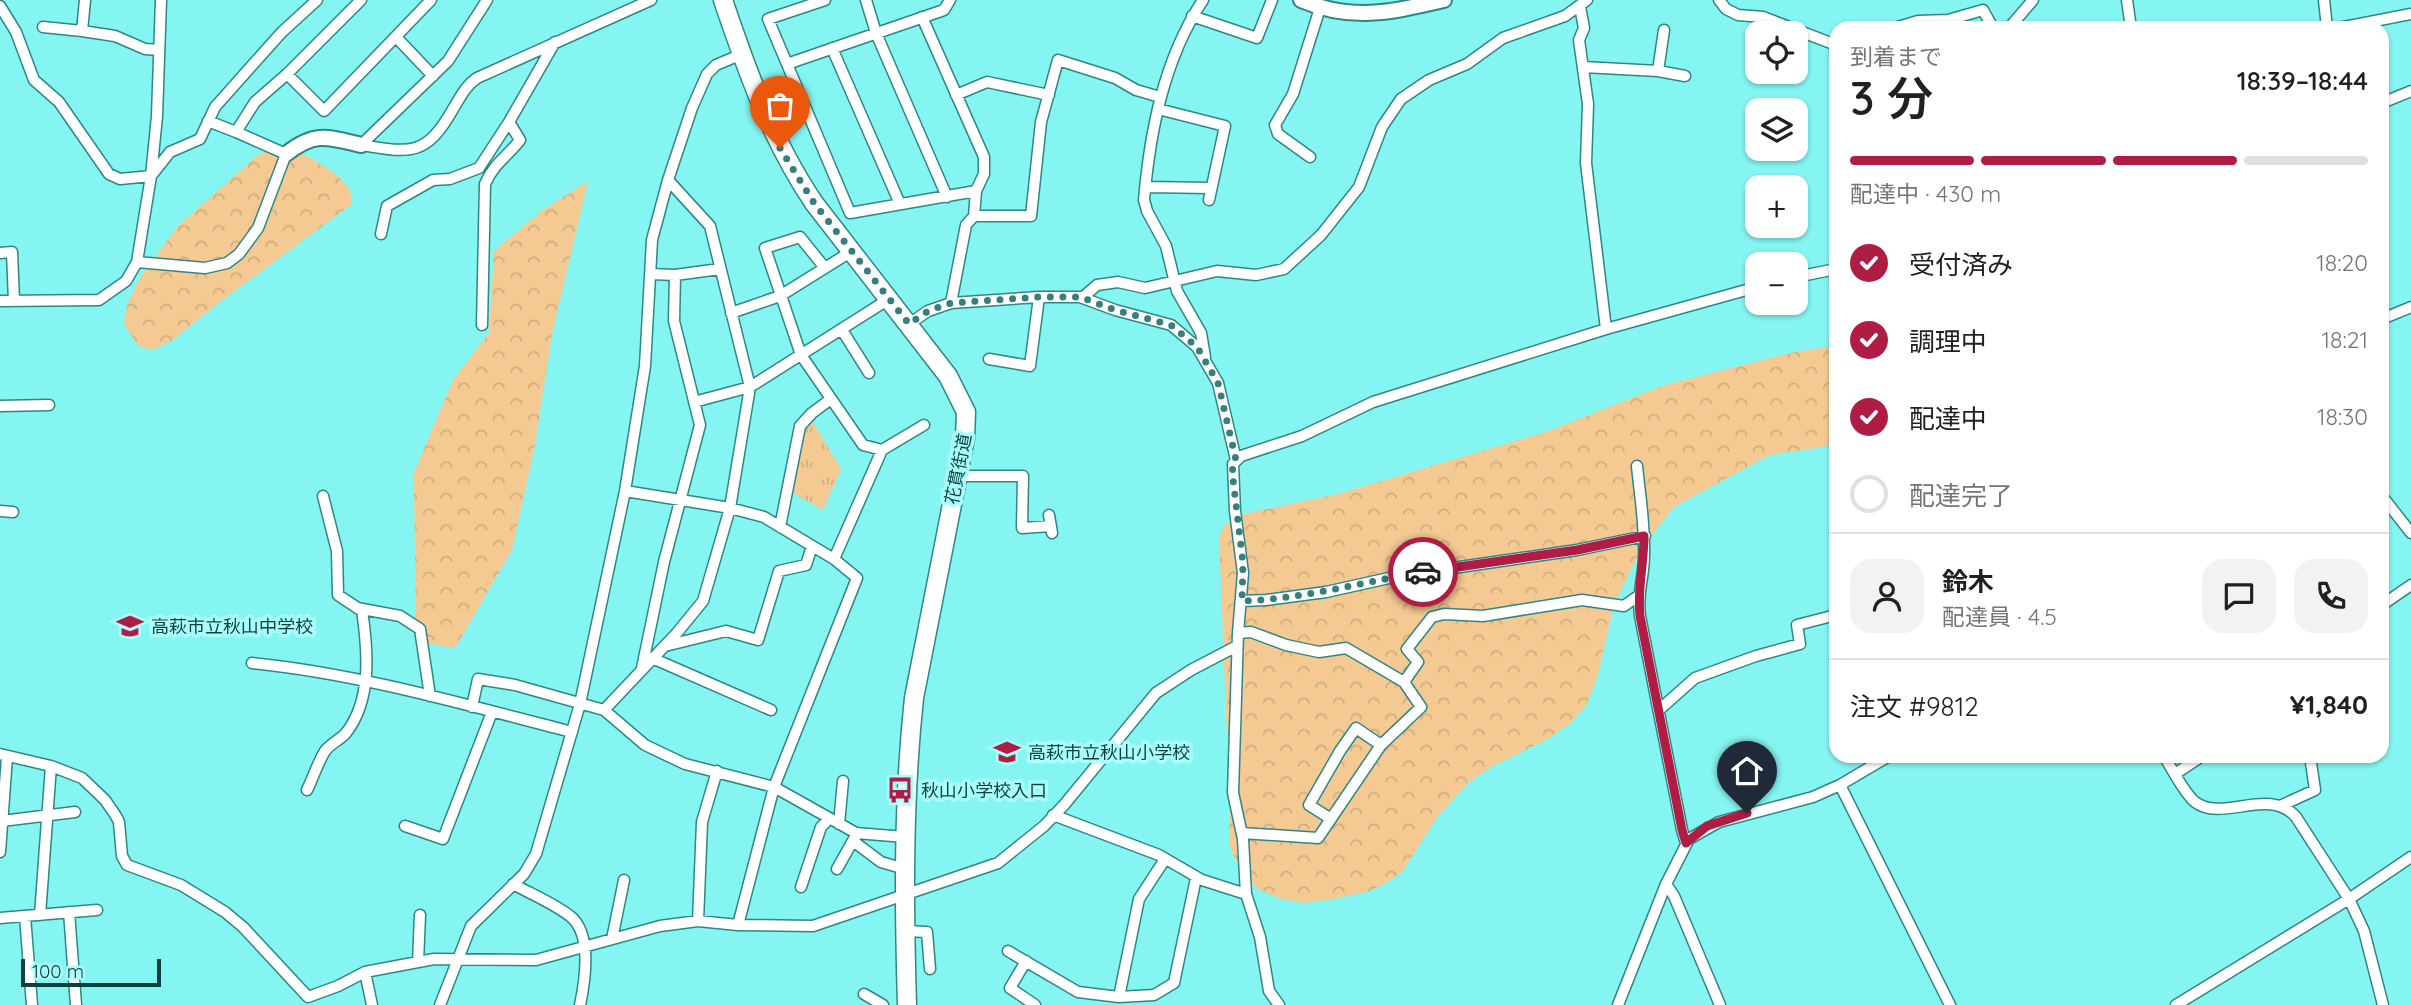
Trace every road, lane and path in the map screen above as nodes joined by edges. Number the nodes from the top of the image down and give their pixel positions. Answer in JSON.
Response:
{"nodes":[{"id":1,"x":85,"y":0,"type":"edge"},
{"id":2,"x":161,"y":0,"type":"edge"},
{"id":3,"x":317,"y":0,"type":"edge"},
{"id":4,"x":361,"y":0,"type":"edge"},
{"id":5,"x":431,"y":0,"type":"edge"},
{"id":6,"x":487,"y":0,"type":"edge"},
{"id":7,"x":650,"y":0,"type":"edge"},
{"id":8,"x":723,"y":0,"type":"edge"},
{"id":9,"x":825,"y":0,"type":"edge"},
{"id":10,"x":866,"y":0,"type":"edge"},
{"id":11,"x":950,"y":0,"type":"edge"},
{"id":12,"x":1203,"y":0,"type":"edge"},
{"id":13,"x":1272,"y":0,"type":"edge"},
{"id":14,"x":1301,"y":0,"type":"edge"},
{"id":15,"x":1444,"y":0,"type":"edge"},
{"id":16,"x":1719,"y":0,"type":"edge"},
{"id":17,"x":1984,"y":0,"type":"edge"},
{"id":18,"x":2034,"y":0,"type":"edge"},
{"id":19,"x":2127,"y":0,"type":"edge"},
{"id":20,"x":2324,"y":0,"type":"edge"},
{"id":21,"x":1583,"y":3,"type":"edge"},
{"id":22,"x":0,"y":6,"type":"edge"},
{"id":23,"x":1320,"y":8,"type":"junction"},
{"id":24,"x":2411,"y":14,"type":"edge"},
{"id":25,"x":1192,"y":16,"type":"junction"},
{"id":26,"x":1987,"y":16,"type":"junction"},
{"id":27,"x":922,"y":18,"type":"junction"},
{"id":28,"x":1933,"y":21,"type":"edge"},
{"id":29,"x":1990,"y":21,"type":"edge"},
{"id":30,"x":2015,"y":21,"type":"edge"},
{"id":31,"x":2130,"y":21,"type":"edge"},
{"id":32,"x":2326,"y":21,"type":"edge"},
{"id":33,"x":2375,"y":21,"type":"edge"},
{"id":34,"x":43,"y":27,"type":"dead end"},
{"id":35,"x":1664,"y":30,"type":"dead end"},
{"id":36,"x":82,"y":31,"type":"junction"},
{"id":37,"x":876,"y":33,"type":"junction"},
{"id":38,"x":396,"y":37,"type":"junction"},
{"id":39,"x":555,"y":41,"type":"junction"},
{"id":40,"x":1829,"y":42,"type":"edge"},
{"id":41,"x":832,"y":48,"type":"junction"},
{"id":42,"x":159,"y":50,"type":"junction"},
{"id":43,"x":742,"y":54,"type":"junction"},
{"id":44,"x":787,"y":64,"type":"junction"},
{"id":45,"x":1583,"y":67,"type":"junction"},
{"id":46,"x":1658,"y":71,"type":"junction"},
{"id":47,"x":287,"y":74,"type":"junction"},
{"id":48,"x":433,"y":76,"type":"junction"},
{"id":49,"x":1685,"y":76,"type":"dead end"},
{"id":50,"x":2411,"y":91,"type":"edge"},
{"id":51,"x":956,"y":95,"type":"junction"},
{"id":52,"x":1049,"y":95,"type":"junction"},
{"id":53,"x":1160,"y":97,"type":"junction"},
{"id":54,"x":2389,"y":100,"type":"edge"},
{"id":55,"x":1158,"y":109,"type":"junction"},
{"id":56,"x":208,"y":121,"type":"junction"},
{"id":57,"x":509,"y":122,"type":"junction"},
{"id":58,"x":236,"y":132,"type":"junction"},
{"id":59,"x":361,"y":145,"type":"junction"},
{"id":60,"x":286,"y":154,"type":"junction"},
{"id":61,"x":1310,"y":157,"type":"dead end"},
{"id":62,"x":151,"y":176,"type":"junction"},
{"id":63,"x":668,"y":180,"type":"junction"},
{"id":64,"x":1146,"y":187,"type":"junction"},
{"id":65,"x":1212,"y":188,"type":"junction"},
{"id":66,"x":976,"y":191,"type":"junction"},
{"id":67,"x":947,"y":197,"type":"junction"},
{"id":68,"x":1209,"y":200,"type":"dead end"},
{"id":69,"x":900,"y":204,"type":"junction"},
{"id":70,"x":974,"y":216,"type":"junction"},
{"id":71,"x":381,"y":234,"type":"dead end"},
{"id":72,"x":852,"y":251,"type":"junction"},
{"id":73,"x":0,"y":253,"type":"edge"},
{"id":74,"x":136,"y":262,"type":"junction"},
{"id":75,"x":825,"y":268,"type":"junction"},
{"id":76,"x":720,"y":269,"type":"junction"},
{"id":77,"x":1829,"y":270,"type":"edge"},
{"id":78,"x":650,"y":274,"type":"junction"},
{"id":79,"x":675,"y":275,"type":"junction"},
{"id":80,"x":1808,"y":275,"type":"edge"},
{"id":81,"x":1174,"y":282,"type":"junction"},
{"id":82,"x":1745,"y":290,"type":"edge"},
{"id":83,"x":780,"y":296,"type":"junction"},
{"id":84,"x":1039,"y":297,"type":"junction"},
{"id":85,"x":1082,"y":298,"type":"junction"},
{"id":86,"x":889,"y":299,"type":"junction"},
{"id":87,"x":0,"y":301,"type":"edge"},
{"id":88,"x":14,"y":301,"type":"junction"},
{"id":89,"x":951,"y":303,"type":"junction"},
{"id":90,"x":2411,"y":307,"type":"edge"},
{"id":91,"x":731,"y":313,"type":"junction"},
{"id":92,"x":2389,"y":316,"type":"edge"},
{"id":93,"x":909,"y":324,"type":"junction"},
{"id":94,"x":482,"y":325,"type":"dead end"},
{"id":95,"x":1606,"y":329,"type":"junction"},
{"id":96,"x":842,"y":330,"type":"junction"},
{"id":97,"x":801,"y":355,"type":"junction"},
{"id":98,"x":989,"y":359,"type":"dead end"},
{"id":99,"x":1205,"y":361,"type":"junction"},
{"id":100,"x":869,"y":373,"type":"dead end"},
{"id":101,"x":750,"y":387,"type":"junction"},
{"id":102,"x":831,"y":399,"type":"junction"},
{"id":103,"x":694,"y":402,"type":"junction"},
{"id":104,"x":49,"y":405,"type":"dead end"},
{"id":105,"x":0,"y":407,"type":"edge"},
{"id":106,"x":924,"y":425,"type":"dead end"},
{"id":107,"x":882,"y":450,"type":"junction"},
{"id":108,"x":1236,"y":460,"type":"junction"},
{"id":109,"x":1637,"y":466,"type":"dead end"},
{"id":110,"x":957,"y":476,"type":"junction"},
{"id":111,"x":625,"y":491,"type":"junction"},
{"id":112,"x":323,"y":496,"type":"dead end"},
{"id":113,"x":681,"y":500,"type":"junction"},
{"id":114,"x":2389,"y":505,"type":"edge"},
{"id":115,"x":730,"y":508,"type":"junction"},
{"id":116,"x":0,"y":511,"type":"edge"},
{"id":117,"x":13,"y":512,"type":"dead end"},
{"id":118,"x":1051,"y":525,"type":"dead end"},
{"id":119,"x":780,"y":527,"type":"junction"},
{"id":120,"x":2411,"y":533,"type":"edge"},
{"id":121,"x":1644,"y":536,"type":"junction"},
{"id":122,"x":812,"y":546,"type":"junction"},
{"id":123,"x":835,"y":559,"type":"junction"},
{"id":124,"x":2411,"y":585,"type":"edge"},
{"id":125,"x":1638,"y":596,"type":"junction"},
{"id":126,"x":2389,"y":599,"type":"edge"},
{"id":127,"x":1242,"y":601,"type":"junction"},
{"id":128,"x":356,"y":608,"type":"junction"},
{"id":129,"x":1829,"y":617,"type":"edge"},
{"id":130,"x":1238,"y":633,"type":"junction"},
{"id":131,"x":664,"y":646,"type":"junction"},
{"id":132,"x":1237,"y":646,"type":"junction"},
{"id":133,"x":652,"y":658,"type":"junction"},
{"id":134,"x":253,"y":663,"type":"dead end"},
{"id":135,"x":642,"y":669,"type":"junction"},
{"id":136,"x":366,"y":681,"type":"junction"},
{"id":137,"x":1404,"y":681,"type":"junction"},
{"id":138,"x":430,"y":696,"type":"junction"},
{"id":139,"x":580,"y":704,"type":"junction"},
{"id":140,"x":472,"y":706,"type":"junction"},
{"id":141,"x":604,"y":710,"type":"junction"},
{"id":142,"x":771,"y":710,"type":"dead end"},
{"id":143,"x":1659,"y":710,"type":"junction"},
{"id":144,"x":492,"y":712,"type":"junction"},
{"id":145,"x":572,"y":732,"type":"junction"},
{"id":146,"x":1381,"y":745,"type":"junction"},
{"id":147,"x":3,"y":755,"type":"edge"},
{"id":148,"x":1877,"y":763,"type":"edge"},
{"id":149,"x":2168,"y":763,"type":"edge"},
{"id":150,"x":2192,"y":763,"type":"edge"},
{"id":151,"x":2311,"y":763,"type":"edge"},
{"id":152,"x":51,"y":765,"type":"junction"},
{"id":153,"x":717,"y":771,"type":"junction"},
{"id":154,"x":2175,"y":774,"type":"junction"},
{"id":155,"x":843,"y":781,"type":"dead end"},
{"id":156,"x":1839,"y":785,"type":"junction"},
{"id":157,"x":774,"y":787,"type":"junction"},
{"id":158,"x":307,"y":790,"type":"dead end"},
{"id":159,"x":2280,"y":806,"type":"junction"},
{"id":160,"x":75,"y":812,"type":"dead end"},
{"id":161,"x":47,"y":816,"type":"junction"},
{"id":162,"x":1053,"y":816,"type":"junction"},
{"id":163,"x":829,"y":819,"type":"junction"},
{"id":164,"x":1331,"y":819,"type":"junction"},
{"id":165,"x":2,"y":821,"type":"junction"},
{"id":166,"x":839,"y":824,"type":"junction"},
{"id":167,"x":405,"y":826,"type":"dead end"},
{"id":168,"x":1242,"y":833,"type":"junction"},
{"id":169,"x":855,"y":837,"type":"junction"},
{"id":170,"x":905,"y":837,"type":"junction"},
{"id":171,"x":1686,"y":843,"type":"junction"},
{"id":172,"x":0,"y":852,"type":"edge"},
{"id":173,"x":2411,"y":857,"type":"edge"},
{"id":174,"x":1165,"y":859,"type":"junction"},
{"id":175,"x":837,"y":869,"type":"dead end"},
{"id":176,"x":905,"y":869,"type":"junction"},
{"id":177,"x":1196,"y":878,"type":"junction"},
{"id":178,"x":624,"y":880,"type":"dead end"},
{"id":179,"x":513,"y":884,"type":"junction"},
{"id":180,"x":1666,"y":884,"type":"junction"},
{"id":181,"x":802,"y":887,"type":"dead end"},
{"id":182,"x":1246,"y":894,"type":"junction"},
{"id":183,"x":904,"y":897,"type":"junction"},
{"id":184,"x":2349,"y":899,"type":"junction"},
{"id":185,"x":97,"y":910,"type":"dead end"},
{"id":186,"x":69,"y":912,"type":"junction"},
{"id":187,"x":40,"y":915,"type":"junction"},
{"id":188,"x":420,"y":915,"type":"dead end"},
{"id":189,"x":25,"y":916,"type":"junction"},
{"id":190,"x":0,"y":918,"type":"edge"},
{"id":191,"x":698,"y":921,"type":"junction"},
{"id":192,"x":738,"y":925,"type":"junction"},
{"id":193,"x":905,"y":931,"type":"junction"},
{"id":194,"x":612,"y":939,"type":"junction"},
{"id":195,"x":585,"y":946,"type":"junction"},
{"id":196,"x":1008,"y":951,"type":"dead end"},
{"id":197,"x":459,"y":958,"type":"junction"},
{"id":198,"x":1026,"y":961,"type":"junction"},
{"id":199,"x":418,"y":962,"type":"junction"},
{"id":200,"x":930,"y":969,"type":"dead end"},
{"id":201,"x":365,"y":972,"type":"junction"},
{"id":202,"x":863,"y":994,"type":"dead end"},
{"id":203,"x":1119,"y":997,"type":"junction"},
{"id":204,"x":310,"y":1001,"type":"edge"},
{"id":205,"x":32,"y":1005,"type":"edge"},
{"id":206,"x":76,"y":1005,"type":"edge"},
{"id":207,"x":372,"y":1005,"type":"edge"},
{"id":208,"x":440,"y":1005,"type":"edge"},
{"id":209,"x":580,"y":1005,"type":"edge"},
{"id":210,"x":883,"y":1005,"type":"edge"},
{"id":211,"x":906,"y":1005,"type":"edge"},
{"id":212,"x":1035,"y":1005,"type":"edge"},
{"id":213,"x":1279,"y":1005,"type":"edge"},
{"id":214,"x":1618,"y":1005,"type":"edge"},
{"id":215,"x":1720,"y":1005,"type":"edge"},
{"id":216,"x":1950,"y":1005,"type":"edge"},
{"id":217,"x":2176,"y":1005,"type":"edge"},
{"id":218,"x":2383,"y":1005,"type":"edge"}],
"edges":[{"from":1,"to":36,"type":"street"},
{"from":2,"to":42,"type":"street"},
{"from":3,"to":56,"type":"street"},
{"from":4,"to":47,"type":"street"},
{"from":5,"to":38,"type":"street"},
{"from":6,"to":48,"type":"street"},
{"from":7,"to":39,"type":"street"},
{"from":8,"to":43,"type":"highway","name":"花貫街道"},
{"from":9,"to":44,"type":"street"},
{"from":10,"to":37,"type":"street"},
{"from":11,"to":27,"type":"street"},
{"from":12,"to":25,"type":"street"},
{"from":13,"to":25,"type":"street"},
{"from":14,"to":23,"type":"street"},
{"from":15,"to":23,"type":"street"},
{"from":16,"to":40,"type":"street"},
{"from":17,"to":26,"type":"street"},
{"from":18,"to":30,"type":"street"},
{"from":19,"to":31,"type":"street"},
{"from":20,"to":32,"type":"street"},
{"from":21,"to":45,"type":"street"},
{"from":21,"to":81,"type":"street"},
{"from":22,"to":62,"type":"street"},
{"from":23,"to":61,"type":"street"},
{"from":24,"to":33,"type":"street"},
{"from":25,"to":53,"type":"street"},
{"from":26,"to":28,"type":"street"},
{"from":26,"to":29,"type":"street"},
{"from":27,"to":37,"type":"street"},
{"from":27,"to":51,"type":"street"},
{"from":34,"to":36,"type":"street"},
{"from":35,"to":46,"type":"street"},
{"from":36,"to":42,"type":"street"},
{"from":37,"to":41,"type":"street"},
{"from":37,"to":67,"type":"street"},
{"from":38,"to":47,"type":"street"},
{"from":38,"to":48,"type":"street"},
{"from":39,"to":57,"type":"street"},
{"from":39,"to":59,"type":"street"},
{"from":41,"to":44,"type":"street"},
{"from":41,"to":69,"type":"street"},
{"from":42,"to":62,"type":"street"},
{"from":43,"to":63,"type":"street"},
{"from":43,"to":72,"type":"highway","name":"花貫街道"},
{"from":44,"to":69,"type":"street"},
{"from":45,"to":46,"type":"street"},
{"from":45,"to":95,"type":"street"},
{"from":46,"to":49,"type":"street"},
{"from":47,"to":58,"type":"street"},
{"from":48,"to":59,"type":"street"},
{"from":50,"to":54,"type":"street"},
{"from":51,"to":52,"type":"street"},
{"from":51,"to":66,"type":"street"},
{"from":52,"to":53,"type":"street"},
{"from":52,"to":70,"type":"street"},
{"from":53,"to":55,"type":"street"},
{"from":55,"to":64,"type":"street"},
{"from":55,"to":65,"type":"street"},
{"from":56,"to":58,"type":"street"},
{"from":56,"to":62,"type":"street"},
{"from":57,"to":71,"type":"street"},
{"from":57,"to":94,"type":"street"},
{"from":58,"to":60,"type":"street"},
{"from":59,"to":60,"type":"street"},
{"from":60,"to":74,"type":"street"},
{"from":62,"to":74,"type":"street"},
{"from":63,"to":76,"type":"street"},
{"from":63,"to":78,"type":"street"},
{"from":64,"to":65,"type":"street"},
{"from":64,"to":81,"type":"street"},
{"from":65,"to":68,"type":"street"},
{"from":66,"to":67,"type":"street"},
{"from":66,"to":70,"type":"street"},
{"from":67,"to":69,"type":"street"},
{"from":70,"to":89,"type":"street"},
{"from":72,"to":75,"type":"street"},
{"from":72,"to":86,"type":"highway","name":"花貫街道"},
{"from":73,"to":88,"type":"street"},
{"from":74,"to":88,"type":"street"},
{"from":75,"to":83,"type":"street"},
{"from":75,"to":83,"type":"street"},
{"from":76,"to":79,"type":"street"},
{"from":76,"to":91,"type":"street"},
{"from":77,"to":80,"type":"street"},
{"from":78,"to":79,"type":"street"},
{"from":78,"to":111,"type":"street"},
{"from":79,"to":103,"type":"street"},
{"from":81,"to":85,"type":"street"},
{"from":81,"to":99,"type":"street"},
{"from":82,"to":95,"type":"street"},
{"from":83,"to":91,"type":"street"},
{"from":83,"to":97,"type":"street"},
{"from":84,"to":85,"type":"street"},
{"from":84,"to":89,"type":"street"},
{"from":84,"to":98,"type":"street"},
{"from":85,"to":99,"type":"street"},
{"from":86,"to":93,"type":"highway","name":"花貫街道"},
{"from":86,"to":96,"type":"street"},
{"from":87,"to":88,"type":"street"},
{"from":89,"to":93,"type":"street"},
{"from":90,"to":92,"type":"street"},
{"from":91,"to":101,"type":"street"},
{"from":93,"to":110,"type":"highway","name":"花貫街道"},
{"from":95,"to":108,"type":"street"},
{"from":96,"to":97,"type":"street"},
{"from":96,"to":100,"type":"street"},
{"from":97,"to":101,"type":"street"},
{"from":97,"to":102,"type":"street"},
{"from":99,"to":108,"type":"street"},
{"from":101,"to":103,"type":"street"},
{"from":101,"to":115,"type":"street"},
{"from":102,"to":107,"type":"street"},
{"from":102,"to":119,"type":"street"},
{"from":103,"to":113,"type":"street"},
{"from":104,"to":105,"type":"street"},
{"from":106,"to":107,"type":"street"},
{"from":107,"to":123,"type":"street"},
{"from":108,"to":127,"type":"street"},
{"from":109,"to":121,"type":"street"},
{"from":110,"to":118,"type":"street"},
{"from":110,"to":170,"type":"highway","name":"花貫街道"},
{"from":111,"to":113,"type":"street"},
{"from":111,"to":139,"type":"street"},
{"from":112,"to":128,"type":"street"},
{"from":113,"to":115,"type":"street"},
{"from":113,"to":135,"type":"street"},
{"from":114,"to":120,"type":"street"},
{"from":115,"to":119,"type":"street"},
{"from":115,"to":131,"type":"street"},
{"from":116,"to":117,"type":"street"},
{"from":119,"to":122,"type":"street"},
{"from":121,"to":125,"type":"street"},
{"from":121,"to":127,"type":"street"},
{"from":122,"to":123,"type":"street"},
{"from":122,"to":131,"type":"street"},
{"from":123,"to":157,"type":"street"},
{"from":124,"to":126,"type":"street"},
{"from":125,"to":137,"type":"street"},
{"from":125,"to":143,"type":"street"},
{"from":127,"to":130,"type":"street"},
{"from":128,"to":136,"type":"street"},
{"from":128,"to":138,"type":"street"},
{"from":129,"to":143,"type":"street"},
{"from":130,"to":132,"type":"street"},
{"from":130,"to":137,"type":"street"},
{"from":131,"to":133,"type":"street"},
{"from":132,"to":162,"type":"street"},
{"from":132,"to":168,"type":"street"},
{"from":133,"to":135,"type":"street"},
{"from":133,"to":142,"type":"street"},
{"from":134,"to":136,"type":"street"},
{"from":135,"to":141,"type":"street"},
{"from":136,"to":138,"type":"street"},
{"from":136,"to":158,"type":"street"},
{"from":137,"to":146,"type":"street"},
{"from":138,"to":140,"type":"street"},
{"from":139,"to":140,"type":"street"},
{"from":139,"to":141,"type":"street"},
{"from":139,"to":145,"type":"street"},
{"from":140,"to":144,"type":"street"},
{"from":141,"to":153,"type":"street"},
{"from":143,"to":171,"type":"street"},
{"from":144,"to":145,"type":"street"},
{"from":144,"to":167,"type":"street"},
{"from":145,"to":179,"type":"street"},
{"from":146,"to":164,"type":"street"},
{"from":146,"to":164,"type":"street"},
{"from":147,"to":152,"type":"street"},
{"from":147,"to":165,"type":"street"},
{"from":148,"to":156,"type":"street"},
{"from":149,"to":154,"type":"street"},
{"from":150,"to":154,"type":"street"},
{"from":151,"to":159,"type":"street"},
{"from":152,"to":161,"type":"street"},
{"from":152,"to":204,"type":"street"},
{"from":153,"to":157,"type":"street"},
{"from":153,"to":191,"type":"street"},
{"from":154,"to":159,"type":"street"},
{"from":155,"to":166,"type":"street"},
{"from":156,"to":171,"type":"street"},
{"from":156,"to":216,"type":"street"},
{"from":157,"to":163,"type":"street"},
{"from":157,"to":192,"type":"street"},
{"from":159,"to":184,"type":"street"},
{"from":160,"to":161,"type":"street"},
{"from":161,"to":165,"type":"street"},
{"from":161,"to":187,"type":"street"},
{"from":162,"to":174,"type":"street"},
{"from":162,"to":183,"type":"street"},
{"from":163,"to":166,"type":"street"},
{"from":163,"to":181,"type":"street"},
{"from":164,"to":168,"type":"street"},
{"from":165,"to":172,"type":"street"},
{"from":166,"to":169,"type":"street"},
{"from":168,"to":182,"type":"street"},
{"from":169,"to":170,"type":"street"},
{"from":169,"to":175,"type":"street"},
{"from":169,"to":176,"type":"street"},
{"from":170,"to":176,"type":"highway","name":"花貫街道"},
{"from":171,"to":180,"type":"street"},
{"from":173,"to":184,"type":"street"},
{"from":174,"to":177,"type":"street"},
{"from":174,"to":203,"type":"street"},
{"from":176,"to":183,"type":"highway","name":"花貫街道"},
{"from":177,"to":182,"type":"street"},
{"from":177,"to":203,"type":"street"},
{"from":178,"to":194,"type":"street"},
{"from":179,"to":195,"type":"street"},
{"from":179,"to":197,"type":"street"},
{"from":180,"to":214,"type":"street"},
{"from":180,"to":215,"type":"street"},
{"from":182,"to":213,"type":"street"},
{"from":183,"to":192,"type":"street"},
{"from":183,"to":193,"type":"highway","name":"花貫街道"},
{"from":184,"to":217,"type":"street"},
{"from":184,"to":218,"type":"street"},
{"from":185,"to":186,"type":"street"},
{"from":186,"to":187,"type":"street"},
{"from":186,"to":206,"type":"street"},
{"from":187,"to":189,"type":"street"},
{"from":188,"to":199,"type":"street"},
{"from":189,"to":190,"type":"street"},
{"from":189,"to":205,"type":"street"},
{"from":191,"to":192,"type":"street"},
{"from":191,"to":194,"type":"street"},
{"from":193,"to":200,"type":"street"},
{"from":193,"to":211,"type":"highway","name":"花貫街道"},
{"from":194,"to":195,"type":"street"},
{"from":195,"to":197,"type":"street"},
{"from":195,"to":209,"type":"street"},
{"from":196,"to":198,"type":"street"},
{"from":197,"to":199,"type":"street"},
{"from":197,"to":208,"type":"street"},
{"from":198,"to":203,"type":"street"},
{"from":198,"to":212,"type":"street"},
{"from":199,"to":201,"type":"street"},
{"from":201,"to":204,"type":"street"},
{"from":201,"to":207,"type":"street"},
{"from":202,"to":210,"type":"street"}]}
